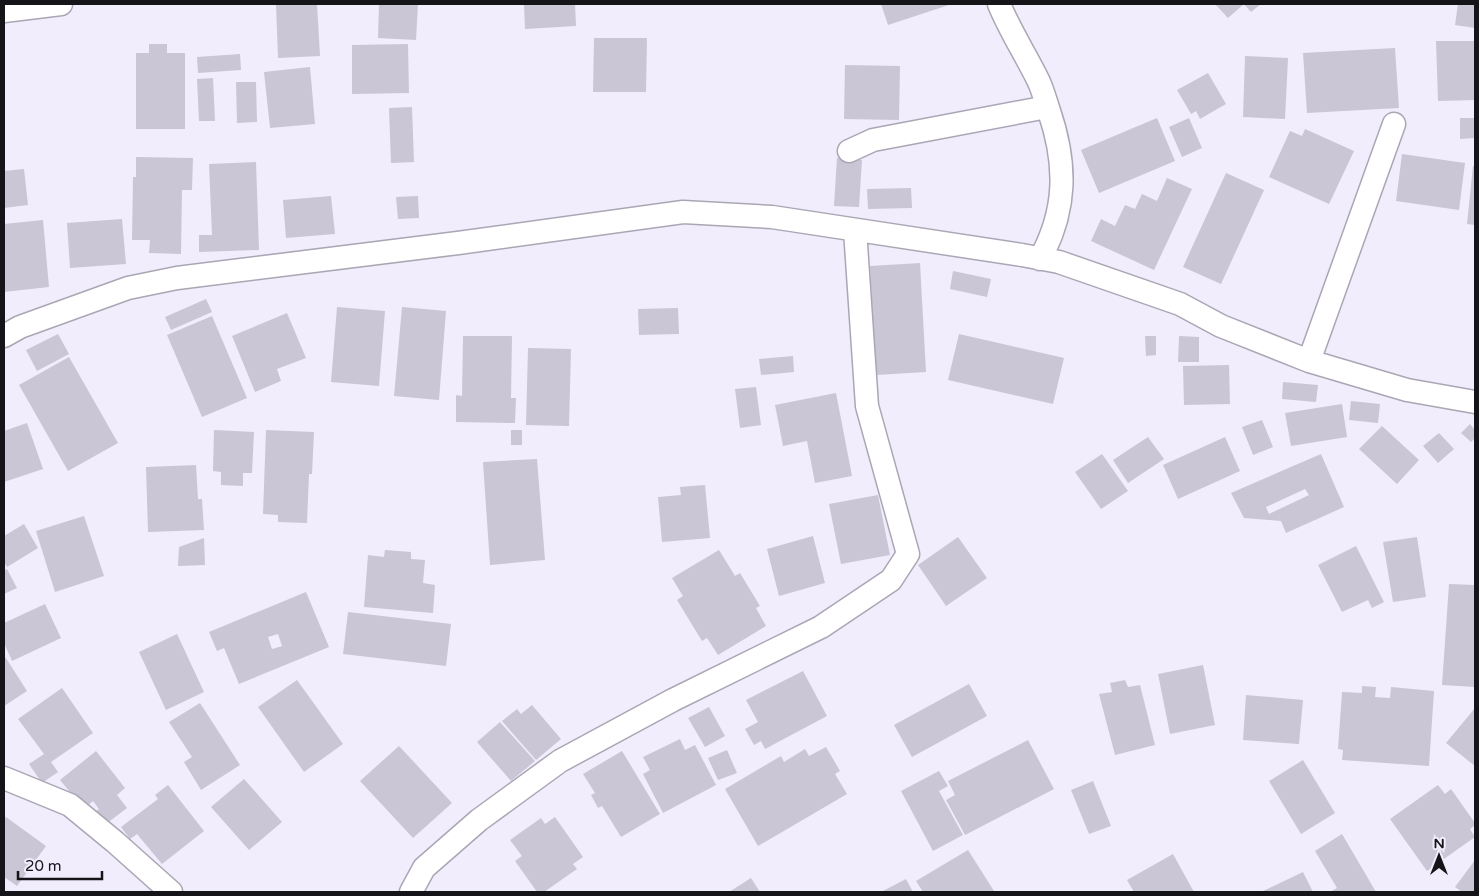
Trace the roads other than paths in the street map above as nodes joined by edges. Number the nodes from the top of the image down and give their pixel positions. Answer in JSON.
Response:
{"nodes":[{"id":1,"x":61,"y":4,"type":"edge"},
{"id":2,"x":999,"y":4,"type":"edge"},
{"id":3,"x":4,"y":11,"type":"edge"},
{"id":4,"x":1047,"y":106,"type":"junction"},
{"id":5,"x":1394,"y":124,"type":"dead end"},
{"id":6,"x":849,"y":151,"type":"dead end"},
{"id":7,"x":856,"y":230,"type":"junction"},
{"id":8,"x":1040,"y":259,"type":"junction"},
{"id":9,"x":4,"y":336,"type":"edge"},
{"id":10,"x":1308,"y":361,"type":"junction"},
{"id":11,"x":1475,"y":402,"type":"edge"},
{"id":12,"x":4,"y":778,"type":"edge"},
{"id":13,"x":171,"y":892,"type":"edge"},
{"id":14,"x":411,"y":892,"type":"edge"}],
"edges":[{"from":1,"to":3,"type":"street"},
{"from":2,"to":4,"type":"street"},
{"from":4,"to":6,"type":"street"},
{"from":4,"to":8,"type":"street"},
{"from":5,"to":10,"type":"street"},
{"from":7,"to":8,"type":"street"},
{"from":7,"to":9,"type":"street"},
{"from":7,"to":14,"type":"street"},
{"from":8,"to":10,"type":"street"},
{"from":10,"to":11,"type":"street"},
{"from":12,"to":13,"type":"street"}]}
